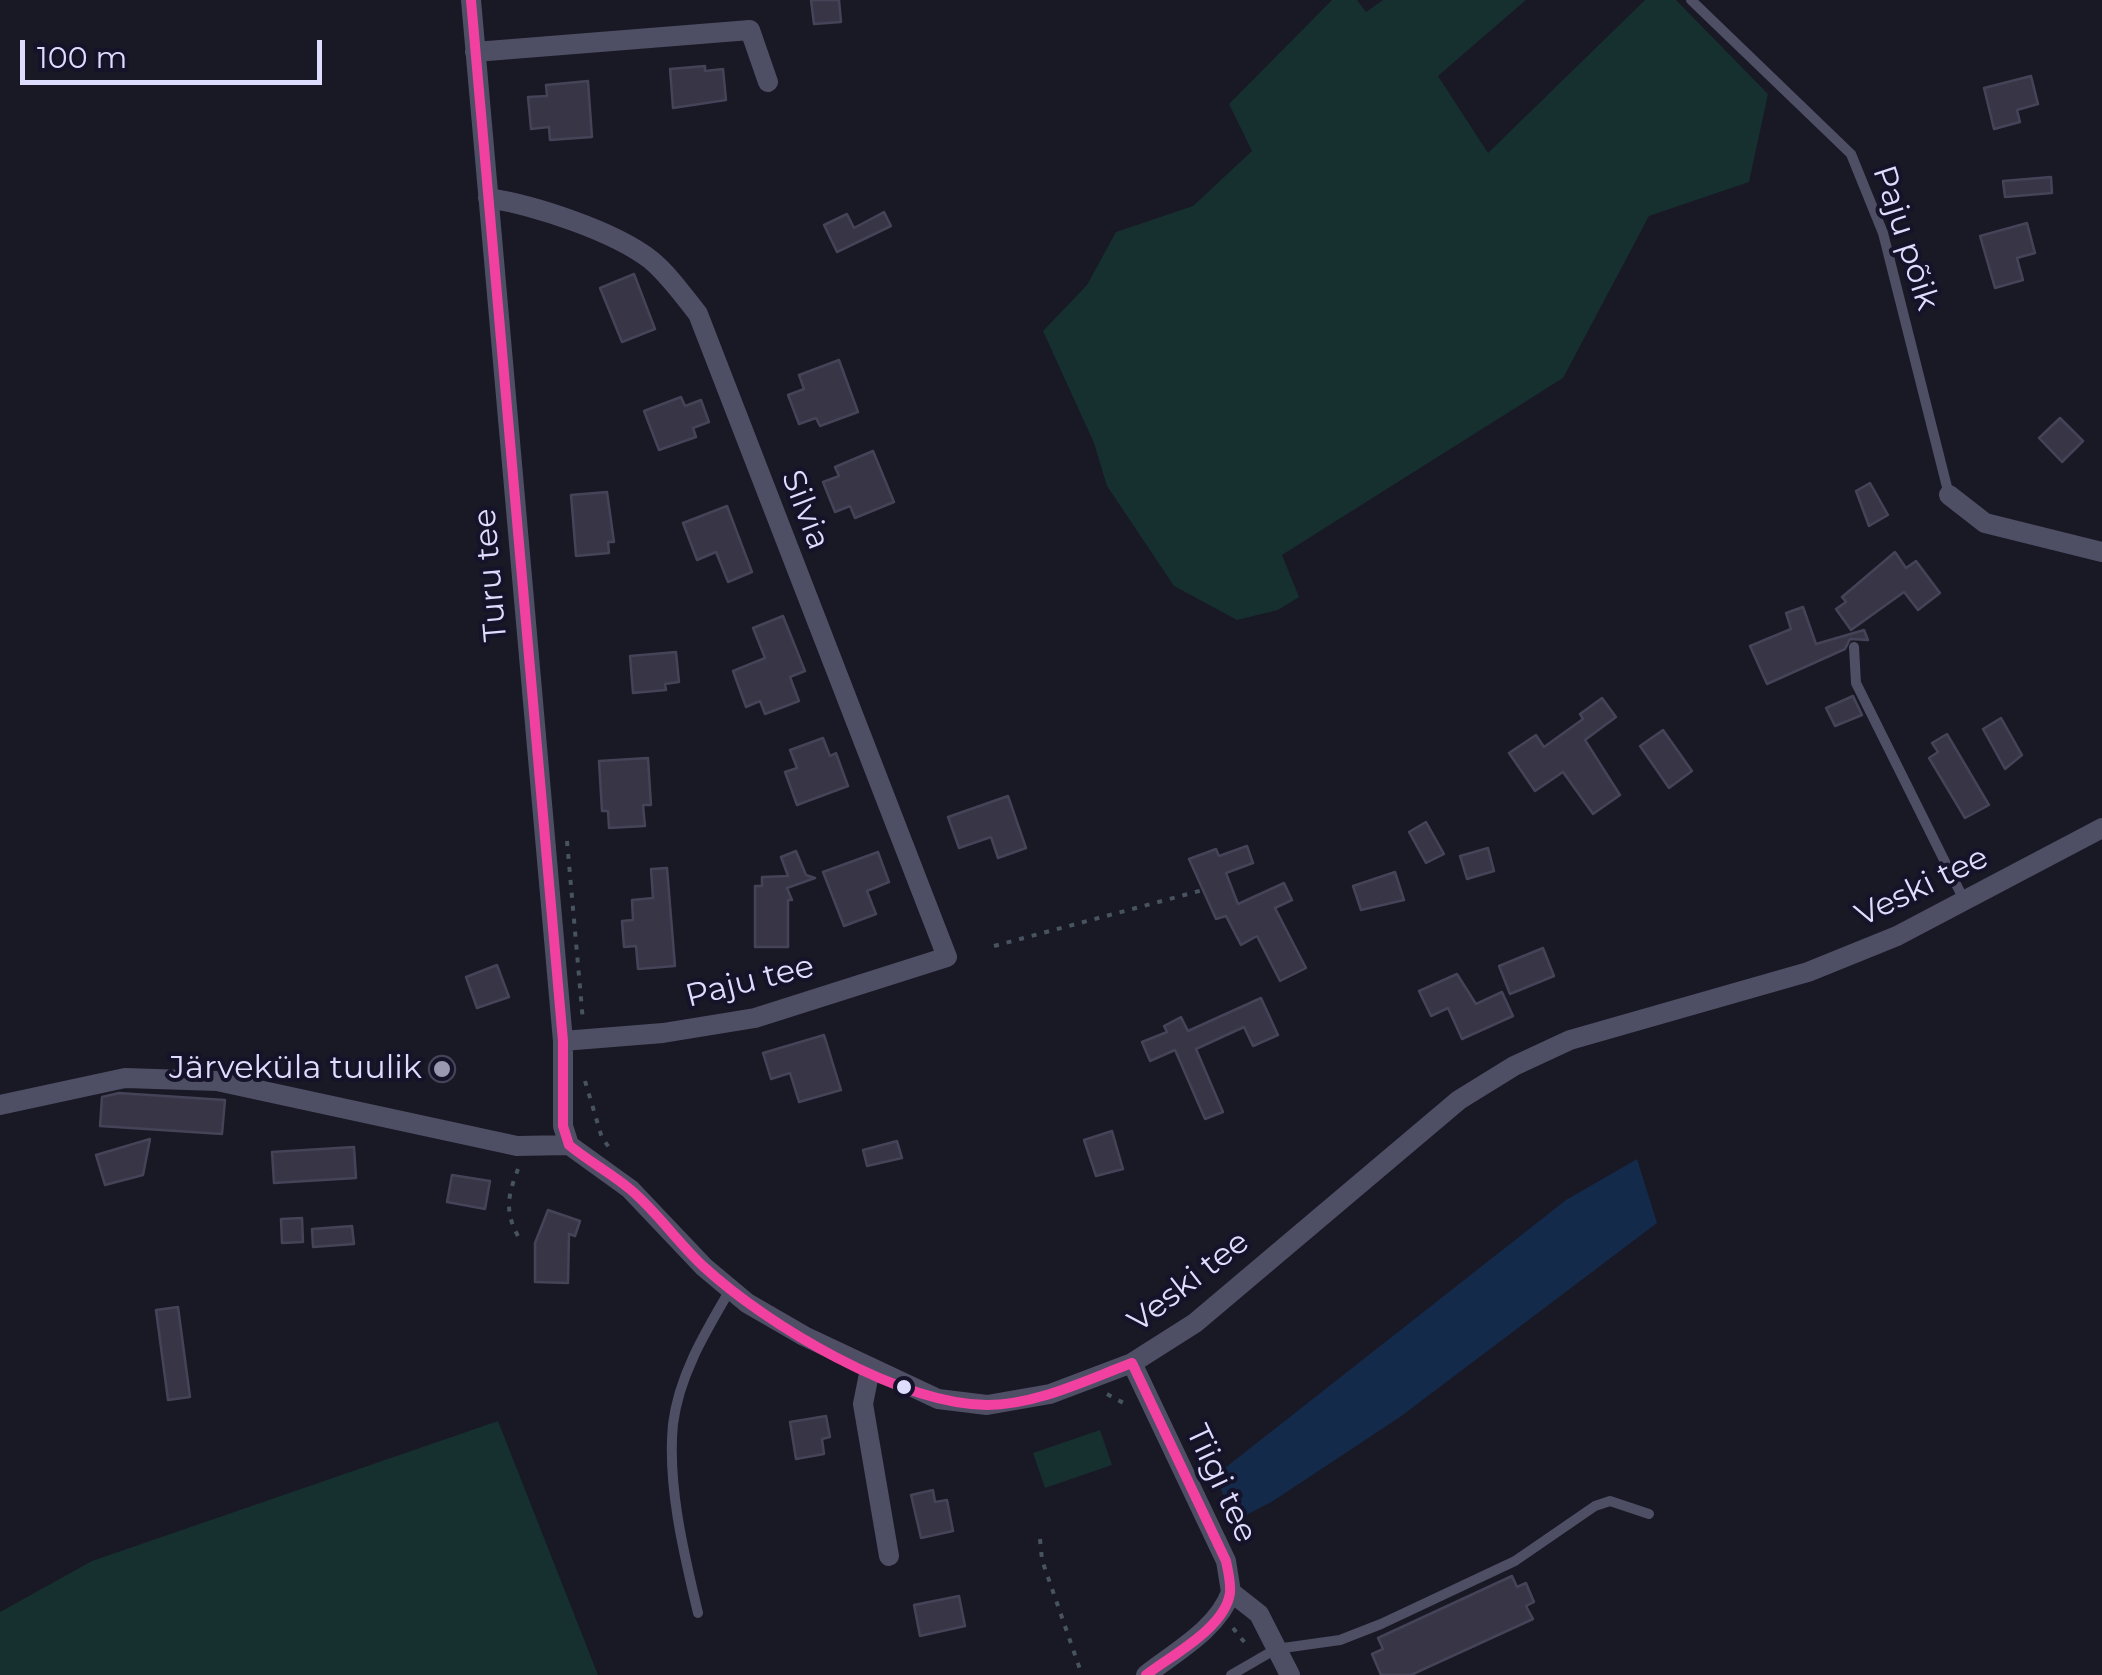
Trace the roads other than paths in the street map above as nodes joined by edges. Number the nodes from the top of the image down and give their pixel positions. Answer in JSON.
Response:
{"nodes":[{"id":1,"x":471,"y":0,"type":"edge"},
{"id":2,"x":1690,"y":0,"type":"edge"},
{"id":3,"x":475,"y":52,"type":"junction"},
{"id":4,"x":768,"y":82,"type":"dead end"},
{"id":5,"x":488,"y":198,"type":"junction"},
{"id":6,"x":1949,"y":495,"type":"joint"},
{"id":7,"x":2102,"y":552,"type":"edge"},
{"id":8,"x":1854,"y":647,"type":"dead end"},
{"id":9,"x":2102,"y":828,"type":"edge"},
{"id":10,"x":1965,"y":901,"type":"junction"},
{"id":11,"x":947,"y":958,"type":"joint"},
{"id":12,"x":563,"y":1041,"type":"junction"},
{"id":13,"x":0,"y":1106,"type":"edge"},
{"id":14,"x":569,"y":1145,"type":"junction"},
{"id":15,"x":730,"y":1289,"type":"junction"},
{"id":16,"x":1132,"y":1363,"type":"junction"},
{"id":17,"x":870,"y":1369,"type":"junction"},
{"id":18,"x":1649,"y":1514,"type":"dead end"},
{"id":19,"x":890,"y":1556,"type":"dead end"},
{"id":20,"x":1230,"y":1592,"type":"junction"},
{"id":21,"x":698,"y":1613,"type":"dead end"},
{"id":22,"x":1276,"y":1649,"type":"junction"},
{"id":23,"x":1146,"y":1675,"type":"edge"},
{"id":24,"x":1231,"y":1675,"type":"edge"},
{"id":25,"x":1290,"y":1675,"type":"edge"}],
"edges":[{"from":1,"to":3,"type":"street","name":"Turu tee"},
{"from":2,"to":6,"type":"lane","name":"Paju põik"},
{"from":3,"to":4,"type":"street"},
{"from":3,"to":5,"type":"street","name":"Turu tee"},
{"from":5,"to":11,"type":"street","name":"Silvia"},
{"from":5,"to":12,"type":"street","name":"Turu tee"},
{"from":6,"to":7,"type":"street"},
{"from":8,"to":10,"type":"lane"},
{"from":9,"to":10,"type":"street","name":"Veski tee"},
{"from":10,"to":16,"type":"street","name":"Veski tee"},
{"from":11,"to":12,"type":"street","name":"Paju tee"},
{"from":12,"to":14,"type":"street","name":"Turu tee"},
{"from":13,"to":14,"type":"street"},
{"from":14,"to":15,"type":"street","name":"Veski tee"},
{"from":15,"to":17,"type":"street","name":"Veski tee"},
{"from":15,"to":21,"type":"lane"},
{"from":16,"to":17,"type":"street","name":"Veski tee"},
{"from":16,"to":20,"type":"street","name":"Tiigi tee"},
{"from":17,"to":19,"type":"street"},
{"from":18,"to":22,"type":"lane"},
{"from":20,"to":22,"type":"street","name":"Tiigi tee"},
{"from":20,"to":23,"type":"street"},
{"from":22,"to":24,"type":"lane"},
{"from":22,"to":25,"type":"street","name":"Tiigi tee"}]}
